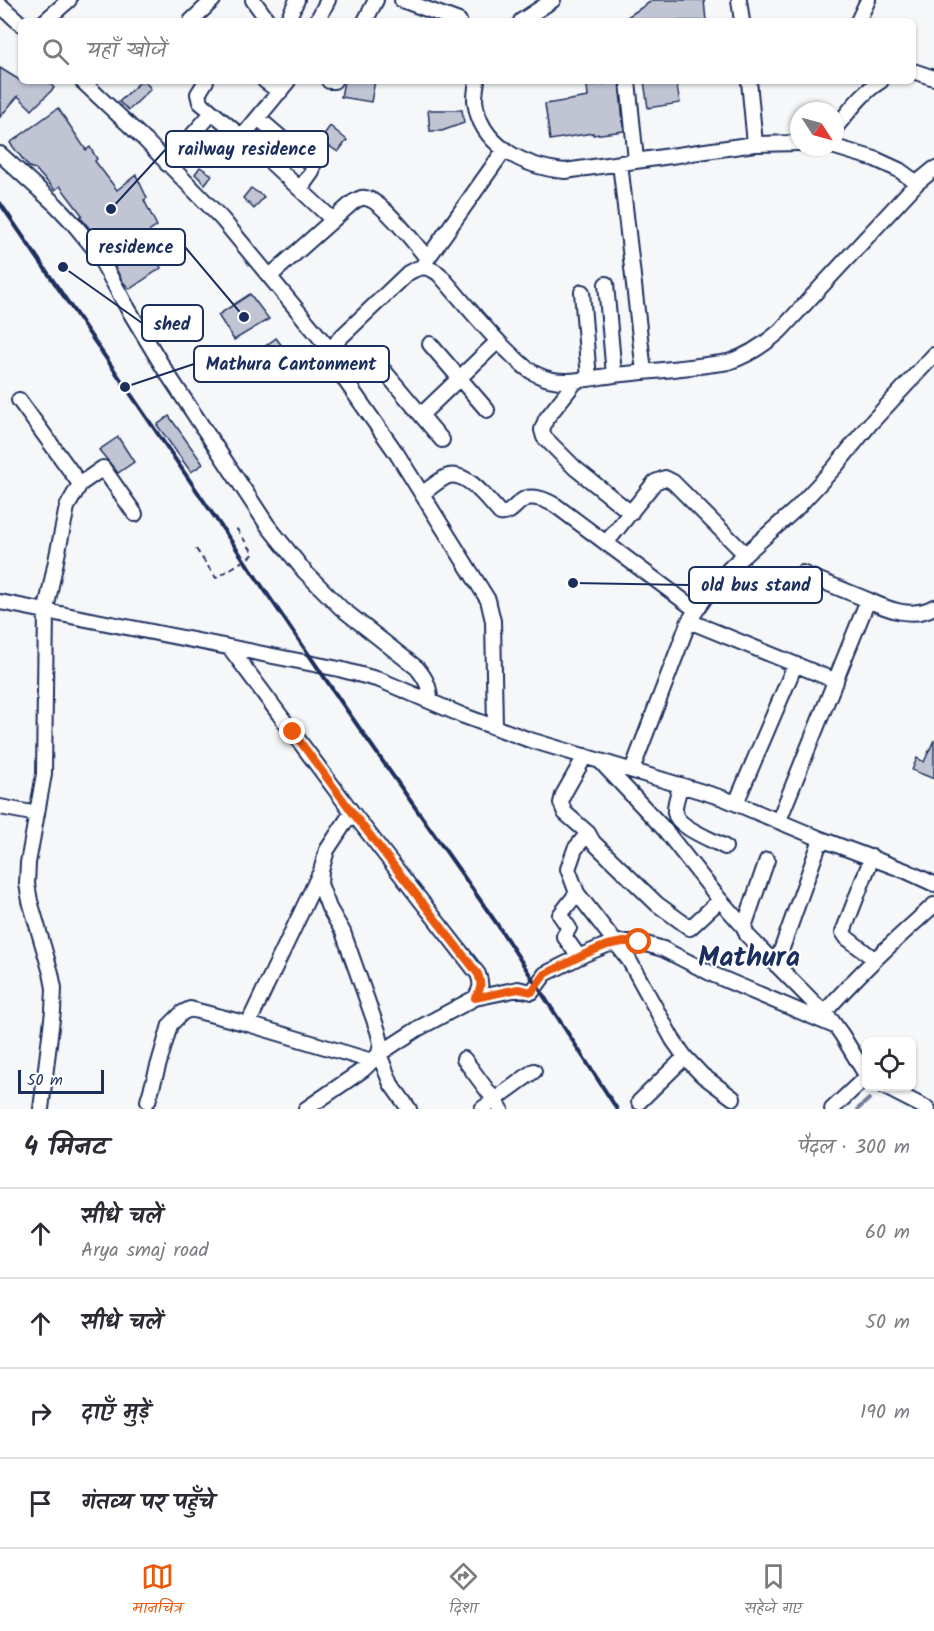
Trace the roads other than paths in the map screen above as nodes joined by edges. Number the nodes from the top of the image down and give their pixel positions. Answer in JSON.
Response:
{"nodes":[{"id":1,"x":213,"y":0,"type":"edge"},
{"id":2,"x":297,"y":0,"type":"edge"},
{"id":3,"x":328,"y":0,"type":"edge"},
{"id":4,"x":376,"y":0,"type":"edge"},
{"id":5,"x":402,"y":0,"type":"edge"},
{"id":6,"x":554,"y":0,"type":"edge"},
{"id":7,"x":739,"y":0,"type":"edge"},
{"id":8,"x":868,"y":0,"type":"edge"},
{"id":9,"x":65,"y":1,"type":"edge"},
{"id":10,"x":0,"y":5,"type":"edge"},
{"id":11,"x":256,"y":5,"type":"edge"},
{"id":12,"x":48,"y":18,"type":"edge"},
{"id":13,"x":195,"y":18,"type":"edge"},
{"id":14,"x":266,"y":18,"type":"edge"},
{"id":15,"x":288,"y":18,"type":"edge"},
{"id":16,"x":319,"y":18,"type":"edge"},
{"id":17,"x":367,"y":18,"type":"edge"},
{"id":18,"x":451,"y":18,"type":"edge"},
{"id":19,"x":526,"y":18,"type":"edge"},
{"id":20,"x":742,"y":18,"type":"edge"},
{"id":21,"x":859,"y":18,"type":"edge"},
{"id":22,"x":18,"y":21,"type":"edge"},
{"id":23,"x":916,"y":72,"type":"edge"},
{"id":24,"x":934,"y":78,"type":"edge"},
{"id":25,"x":85,"y":84,"type":"edge"},
{"id":26,"x":204,"y":84,"type":"edge"},
{"id":27,"x":477,"y":84,"type":"edge"},
{"id":28,"x":628,"y":84,"type":"edge"},
{"id":29,"x":749,"y":84,"type":"edge"},
{"id":30,"x":876,"y":84,"type":"edge"},
{"id":31,"x":284,"y":86,"type":"edge"},
{"id":32,"x":212,"y":113,"type":"junction"},
{"id":33,"x":258,"y":118,"type":"junction"},
{"id":34,"x":844,"y":118,"type":"edge"},
{"id":35,"x":242,"y":137,"type":"junction"},
{"id":36,"x":790,"y":143,"type":"edge"},
{"id":37,"x":755,"y":144,"type":"junction"},
{"id":38,"x":505,"y":149,"type":"junction"},
{"id":39,"x":844,"y":150,"type":"edge"},
{"id":40,"x":0,"y":154,"type":"edge"},
{"id":41,"x":636,"y":160,"type":"junction"},
{"id":42,"x":620,"y":163,"type":"junction"},
{"id":43,"x":167,"y":164,"type":"junction"},
{"id":44,"x":933,"y":173,"type":"edge"},
{"id":45,"x":917,"y":183,"type":"junction"},
{"id":46,"x":300,"y":189,"type":"junction"},
{"id":47,"x":333,"y":220,"type":"junction"},
{"id":48,"x":425,"y":262,"type":"junction"},
{"id":49,"x":270,"y":276,"type":"junction"},
{"id":50,"x":606,"y":284,"type":"dead end"},
{"id":51,"x":582,"y":292,"type":"dead end"},
{"id":52,"x":498,"y":341,"type":"junction"},
{"id":53,"x":430,"y":344,"type":"dead end"},
{"id":54,"x":331,"y":351,"type":"junction"},
{"id":55,"x":934,"y":356,"type":"edge"},
{"id":56,"x":380,"y":366,"type":"dead end"},
{"id":57,"x":644,"y":372,"type":"junction"},
{"id":58,"x":614,"y":375,"type":"junction"},
{"id":59,"x":459,"y":379,"type":"junction"},
{"id":60,"x":583,"y":380,"type":"junction"},
{"id":61,"x":19,"y":400,"type":"dead end"},
{"id":62,"x":487,"y":410,"type":"dead end"},
{"id":63,"x":421,"y":415,"type":"junction"},
{"id":64,"x":442,"y":440,"type":"dead end"},
{"id":65,"x":80,"y":484,"type":"junction"},
{"id":66,"x":422,"y":494,"type":"junction"},
{"id":67,"x":631,"y":513,"type":"junction"},
{"id":68,"x":135,"y":514,"type":"dead end"},
{"id":69,"x":606,"y":543,"type":"junction"},
{"id":70,"x":746,"y":554,"type":"junction"},
{"id":71,"x":802,"y":573,"type":"dead end"},
{"id":72,"x":868,"y":600,"type":"junction"},
{"id":73,"x":0,"y":602,"type":"edge"},
{"id":74,"x":934,"y":607,"type":"edge"},
{"id":75,"x":46,"y":610,"type":"junction"},
{"id":76,"x":692,"y":615,"type":"junction"},
{"id":77,"x":230,"y":648,"type":"junction"},
{"id":78,"x":795,"y":665,"type":"junction"},
{"id":79,"x":836,"y":681,"type":"junction"},
{"id":80,"x":430,"y":701,"type":"junction"},
{"id":81,"x":495,"y":727,"type":"junction"},
{"id":82,"x":585,"y":756,"type":"junction"},
{"id":83,"x":600,"y":760,"type":"junction"},
{"id":84,"x":632,"y":770,"type":"junction"},
{"id":85,"x":681,"y":785,"type":"junction"},
{"id":86,"x":736,"y":803,"type":"junction"},
{"id":87,"x":0,"y":807,"type":"edge"},
{"id":88,"x":352,"y":812,"type":"junction"},
{"id":89,"x":37,"y":814,"type":"junction"},
{"id":90,"x":779,"y":820,"type":"junction"},
{"id":91,"x":588,"y":834,"type":"junction"},
{"id":92,"x":821,"y":839,"type":"junction"},
{"id":93,"x":725,"y":847,"type":"dead end"},
{"id":94,"x":872,"y":857,"type":"junction"},
{"id":95,"x":767,"y":860,"type":"dead end"},
{"id":96,"x":321,"y":871,"type":"junction"},
{"id":97,"x":934,"y":884,"type":"edge"},
{"id":98,"x":577,"y":893,"type":"junction"},
{"id":99,"x":720,"y":900,"type":"junction"},
{"id":100,"x":934,"y":905,"type":"edge"},
{"id":101,"x":744,"y":927,"type":"junction"},
{"id":102,"x":617,"y":943,"type":"junction"},
{"id":103,"x":579,"y":957,"type":"junction"},
{"id":104,"x":874,"y":959,"type":"junction"},
{"id":105,"x":776,"y":965,"type":"junction"},
{"id":106,"x":475,"y":998,"type":"junction"},
{"id":107,"x":824,"y":1014,"type":"junction"},
{"id":108,"x":248,"y":1023,"type":"junction"},
{"id":109,"x":837,"y":1027,"type":"junction"},
{"id":110,"x":685,"y":1056,"type":"junction"},
{"id":111,"x":376,"y":1057,"type":"junction"},
{"id":112,"x":464,"y":1059,"type":"dead end"},
{"id":113,"x":862,"y":1068,"type":"edge"},
{"id":114,"x":534,"y":1071,"type":"dead end"},
{"id":115,"x":862,"y":1081,"type":"edge"},
{"id":116,"x":893,"y":1091,"type":"edge"},
{"id":117,"x":733,"y":1098,"type":"dead end"},
{"id":118,"x":148,"y":1101,"type":"dead end"},
{"id":119,"x":639,"y":1102,"type":"dead end"},
{"id":120,"x":324,"y":1104,"type":"edge"},
{"id":121,"x":498,"y":1104,"type":"edge"},
{"id":122,"x":41,"y":1109,"type":"edge"},
{"id":123,"x":306,"y":1109,"type":"edge"},
{"id":124,"x":409,"y":1109,"type":"edge"},
{"id":125,"x":482,"y":1109,"type":"edge"},
{"id":126,"x":832,"y":1109,"type":"edge"},
{"id":127,"x":928,"y":1109,"type":"edge"}],
"edges":[{"from":1,"to":13,"type":"street"},
{"from":2,"to":15,"type":"street"},
{"from":3,"to":16,"type":"street"},
{"from":4,"to":17,"type":"street"},
{"from":5,"to":18,"type":"street"},
{"from":6,"to":19,"type":"street"},
{"from":7,"to":20,"type":"street"},
{"from":8,"to":21,"type":"street"},
{"from":9,"to":12,"type":"street"},
{"from":10,"to":22,"type":"street"},
{"from":11,"to":14,"type":"street"},
{"from":23,"to":24,"type":"street"},
{"from":25,"to":43,"type":"street"},
{"from":26,"to":32,"type":"street"},
{"from":27,"to":38,"type":"street"},
{"from":28,"to":41,"type":"street"},
{"from":29,"to":37,"type":"street"},
{"from":30,"to":34,"type":"street"},
{"from":31,"to":33,"type":"street"},
{"from":32,"to":35,"type":"street"},
{"from":32,"to":43,"type":"street"},
{"from":33,"to":35,"type":"street"},
{"from":33,"to":46,"type":"street"},
{"from":35,"to":46,"type":"street"},
{"from":36,"to":37,"type":"street"},
{"from":37,"to":41,"type":"street"},
{"from":38,"to":42,"type":"street"},
{"from":38,"to":48,"type":"street"},
{"from":39,"to":45,"type":"street"},
{"from":40,"to":80,"type":"street"},
{"from":41,"to":42,"type":"street"},
{"from":42,"to":57,"type":"street"},
{"from":43,"to":49,"type":"street"},
{"from":44,"to":45,"type":"street"},
{"from":45,"to":57,"type":"street"},
{"from":46,"to":47,"type":"street"},
{"from":47,"to":48,"type":"street"},
{"from":47,"to":49,"type":"street"},
{"from":48,"to":52,"type":"street"},
{"from":48,"to":54,"type":"street"},
{"from":49,"to":54,"type":"street"},
{"from":50,"to":58,"type":"street"},
{"from":51,"to":60,"type":"street"},
{"from":52,"to":59,"type":"street"},
{"from":52,"to":60,"type":"street"},
{"from":53,"to":59,"type":"street"},
{"from":54,"to":66,"type":"street"},
{"from":55,"to":70,"type":"street"},
{"from":56,"to":63,"type":"street"},
{"from":57,"to":58,"type":"street"},
{"from":58,"to":60,"type":"street"},
{"from":59,"to":62,"type":"street"},
{"from":59,"to":63,"type":"street"},
{"from":60,"to":67,"type":"street"},
{"from":61,"to":65,"type":"street"},
{"from":63,"to":64,"type":"street"},
{"from":65,"to":68,"type":"street"},
{"from":65,"to":75,"type":"street"},
{"from":66,"to":69,"type":"street"},
{"from":66,"to":81,"type":"street"},
{"from":67,"to":69,"type":"street"},
{"from":67,"to":70,"type":"street"},
{"from":69,"to":76,"type":"street"},
{"from":70,"to":76,"type":"street"},
{"from":71,"to":72,"type":"street"},
{"from":72,"to":74,"type":"street"},
{"from":72,"to":79,"type":"street"},
{"from":73,"to":75,"type":"street"},
{"from":75,"to":77,"type":"street"},
{"from":75,"to":89,"type":"street"},
{"from":76,"to":78,"type":"street"},
{"from":76,"to":84,"type":"street"},
{"from":77,"to":80,"type":"street"},
{"from":77,"to":88,"type":"street"},
{"from":78,"to":79,"type":"street"},
{"from":78,"to":86,"type":"street"},
{"from":79,"to":90,"type":"street"},
{"from":80,"to":81,"type":"street"},
{"from":81,"to":82,"type":"street"},
{"from":82,"to":83,"type":"street"},
{"from":82,"to":91,"type":"street"},
{"from":83,"to":84,"type":"street"},
{"from":83,"to":99,"type":"street"},
{"from":84,"to":85,"type":"street"},
{"from":85,"to":86,"type":"street"},
{"from":85,"to":93,"type":"street"},
{"from":86,"to":90,"type":"street"},
{"from":87,"to":89,"type":"street"},
{"from":88,"to":96,"type":"street"},
{"from":88,"to":106,"type":"street"},
{"from":89,"to":122,"type":"street"},
{"from":90,"to":92,"type":"street"},
{"from":91,"to":98,"type":"street"},
{"from":91,"to":99,"type":"street"},
{"from":92,"to":94,"type":"street"},
{"from":92,"to":105,"type":"street"},
{"from":94,"to":97,"type":"street"},
{"from":94,"to":104,"type":"street"},
{"from":95,"to":101,"type":"street"},
{"from":96,"to":108,"type":"street"},
{"from":96,"to":111,"type":"street"},
{"from":98,"to":102,"type":"street"},
{"from":98,"to":103,"type":"street"},
{"from":99,"to":101,"type":"street"},
{"from":100,"to":104,"type":"street"},
{"from":101,"to":105,"type":"street"},
{"from":102,"to":103,"type":"street"},
{"from":102,"to":109,"type":"street"},
{"from":102,"to":110,"type":"street"},
{"from":103,"to":106,"type":"street"},
{"from":104,"to":107,"type":"street"},
{"from":105,"to":107,"type":"street"},
{"from":106,"to":111,"type":"street"},
{"from":107,"to":109,"type":"street"},
{"from":108,"to":111,"type":"street"},
{"from":108,"to":118,"type":"street"},
{"from":109,"to":113,"type":"street"},
{"from":110,"to":117,"type":"street"},
{"from":110,"to":119,"type":"street"},
{"from":111,"to":120,"type":"street"},
{"from":111,"to":124,"type":"street"},
{"from":112,"to":121,"type":"street"},
{"from":114,"to":121,"type":"street"},
{"from":115,"to":126,"type":"street"},
{"from":116,"to":127,"type":"street"},
{"from":120,"to":123,"type":"street"},
{"from":121,"to":125,"type":"street"}]}
